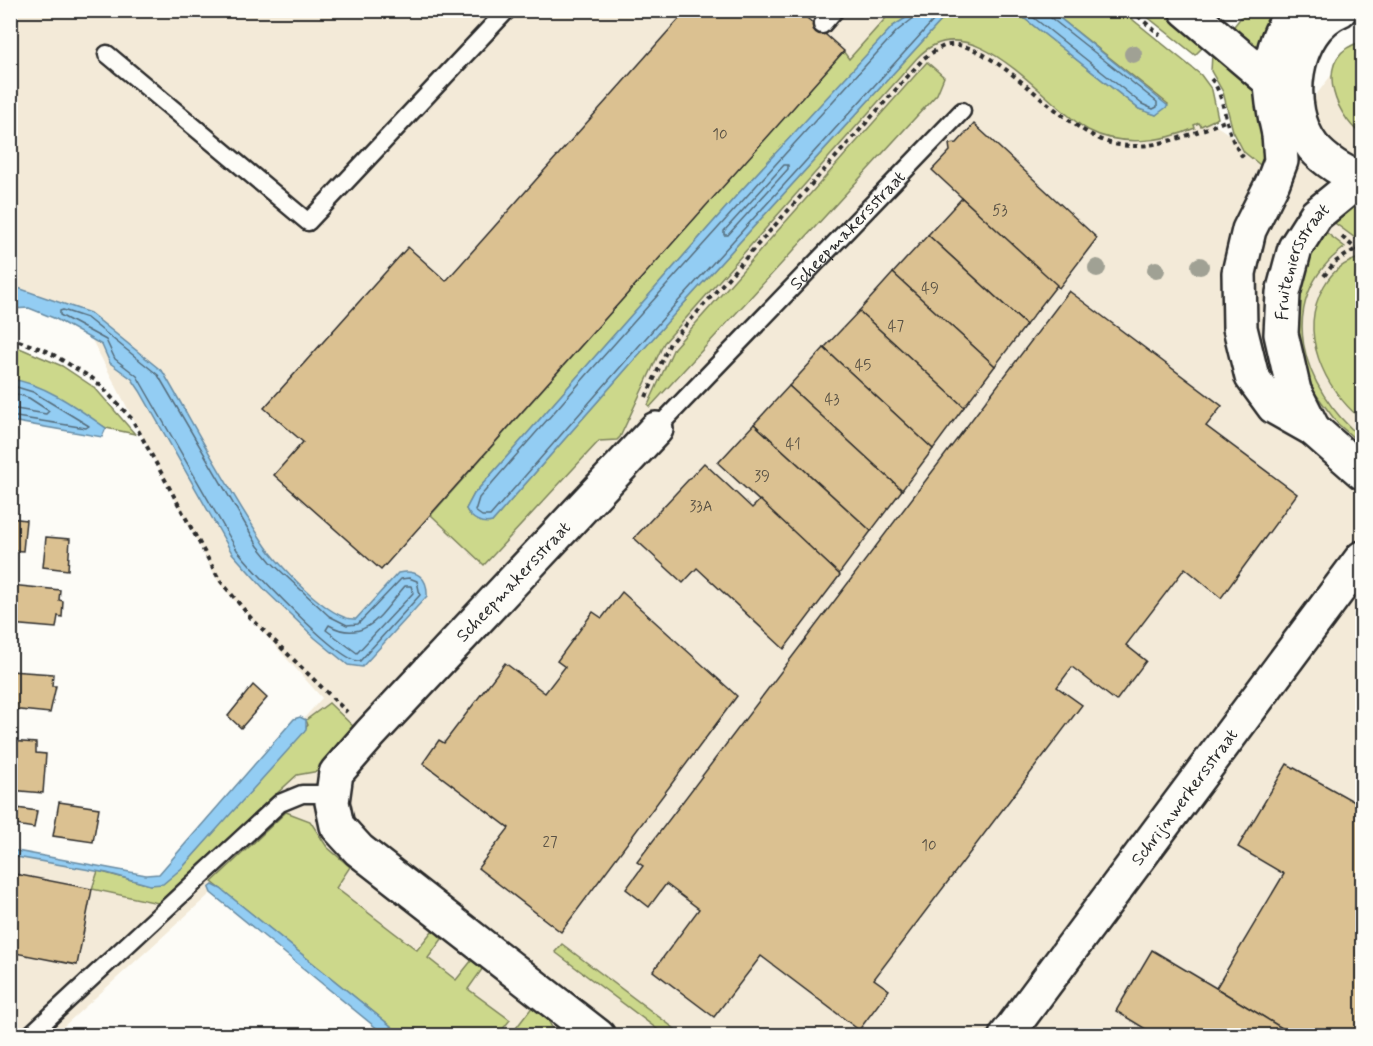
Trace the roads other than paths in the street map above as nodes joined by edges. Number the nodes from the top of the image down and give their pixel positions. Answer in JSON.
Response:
{"nodes":[{"id":1,"x":507,"y":10,"type":"edge"},
{"id":2,"x":835,"y":10,"type":"edge"},
{"id":3,"x":1186,"y":10,"type":"edge"},
{"id":4,"x":1295,"y":10,"type":"edge"},
{"id":5,"x":1340,"y":10,"type":"edge"},
{"id":6,"x":822,"y":25,"type":"dead end"},
{"id":7,"x":107,"y":54,"type":"dead end"},
{"id":8,"x":1270,"y":82,"type":"junction"},
{"id":9,"x":1297,"y":102,"type":"junction"},
{"id":10,"x":962,"y":111,"type":"dead end"},
{"id":11,"x":1361,"y":180,"type":"edge"},
{"id":12,"x":656,"y":429,"type":"joint"},
{"id":13,"x":1313,"y":429,"type":"junction"},
{"id":14,"x":1362,"y":472,"type":"edge"},
{"id":15,"x":1362,"y":558,"type":"edge"},
{"id":16,"x":333,"y":794,"type":"junction"},
{"id":17,"x":29,"y":1035,"type":"edge"},
{"id":18,"x":598,"y":1035,"type":"edge"},
{"id":19,"x":1006,"y":1035,"type":"edge"}],
"edges":[{"from":1,"to":7,"type":"lane"},
{"from":2,"to":6,"type":"lane"},
{"from":3,"to":8,"type":"street"},
{"from":4,"to":8,"type":"street","name":"Fruiteniersstraat"},
{"from":5,"to":9,"type":"street"},
{"from":8,"to":9,"type":"street"},
{"from":8,"to":13,"type":"street","name":"Fruiteniersstraat"},
{"from":9,"to":11,"type":"street"},
{"from":10,"to":12,"type":"lane","name":"Scheepmakersstraat"},
{"from":11,"to":13,"type":"street","name":"Fruiteniersstraat"},
{"from":12,"to":16,"type":"street","name":"Scheepmakersstraat"},
{"from":13,"to":14,"type":"street","name":"Fruiteniersstraat"},
{"from":15,"to":19,"type":"street","name":"Schrijnwerkersstraat"},
{"from":16,"to":17,"type":"lane"},
{"from":16,"to":18,"type":"street","name":"Scheepmakersstraat"}]}
